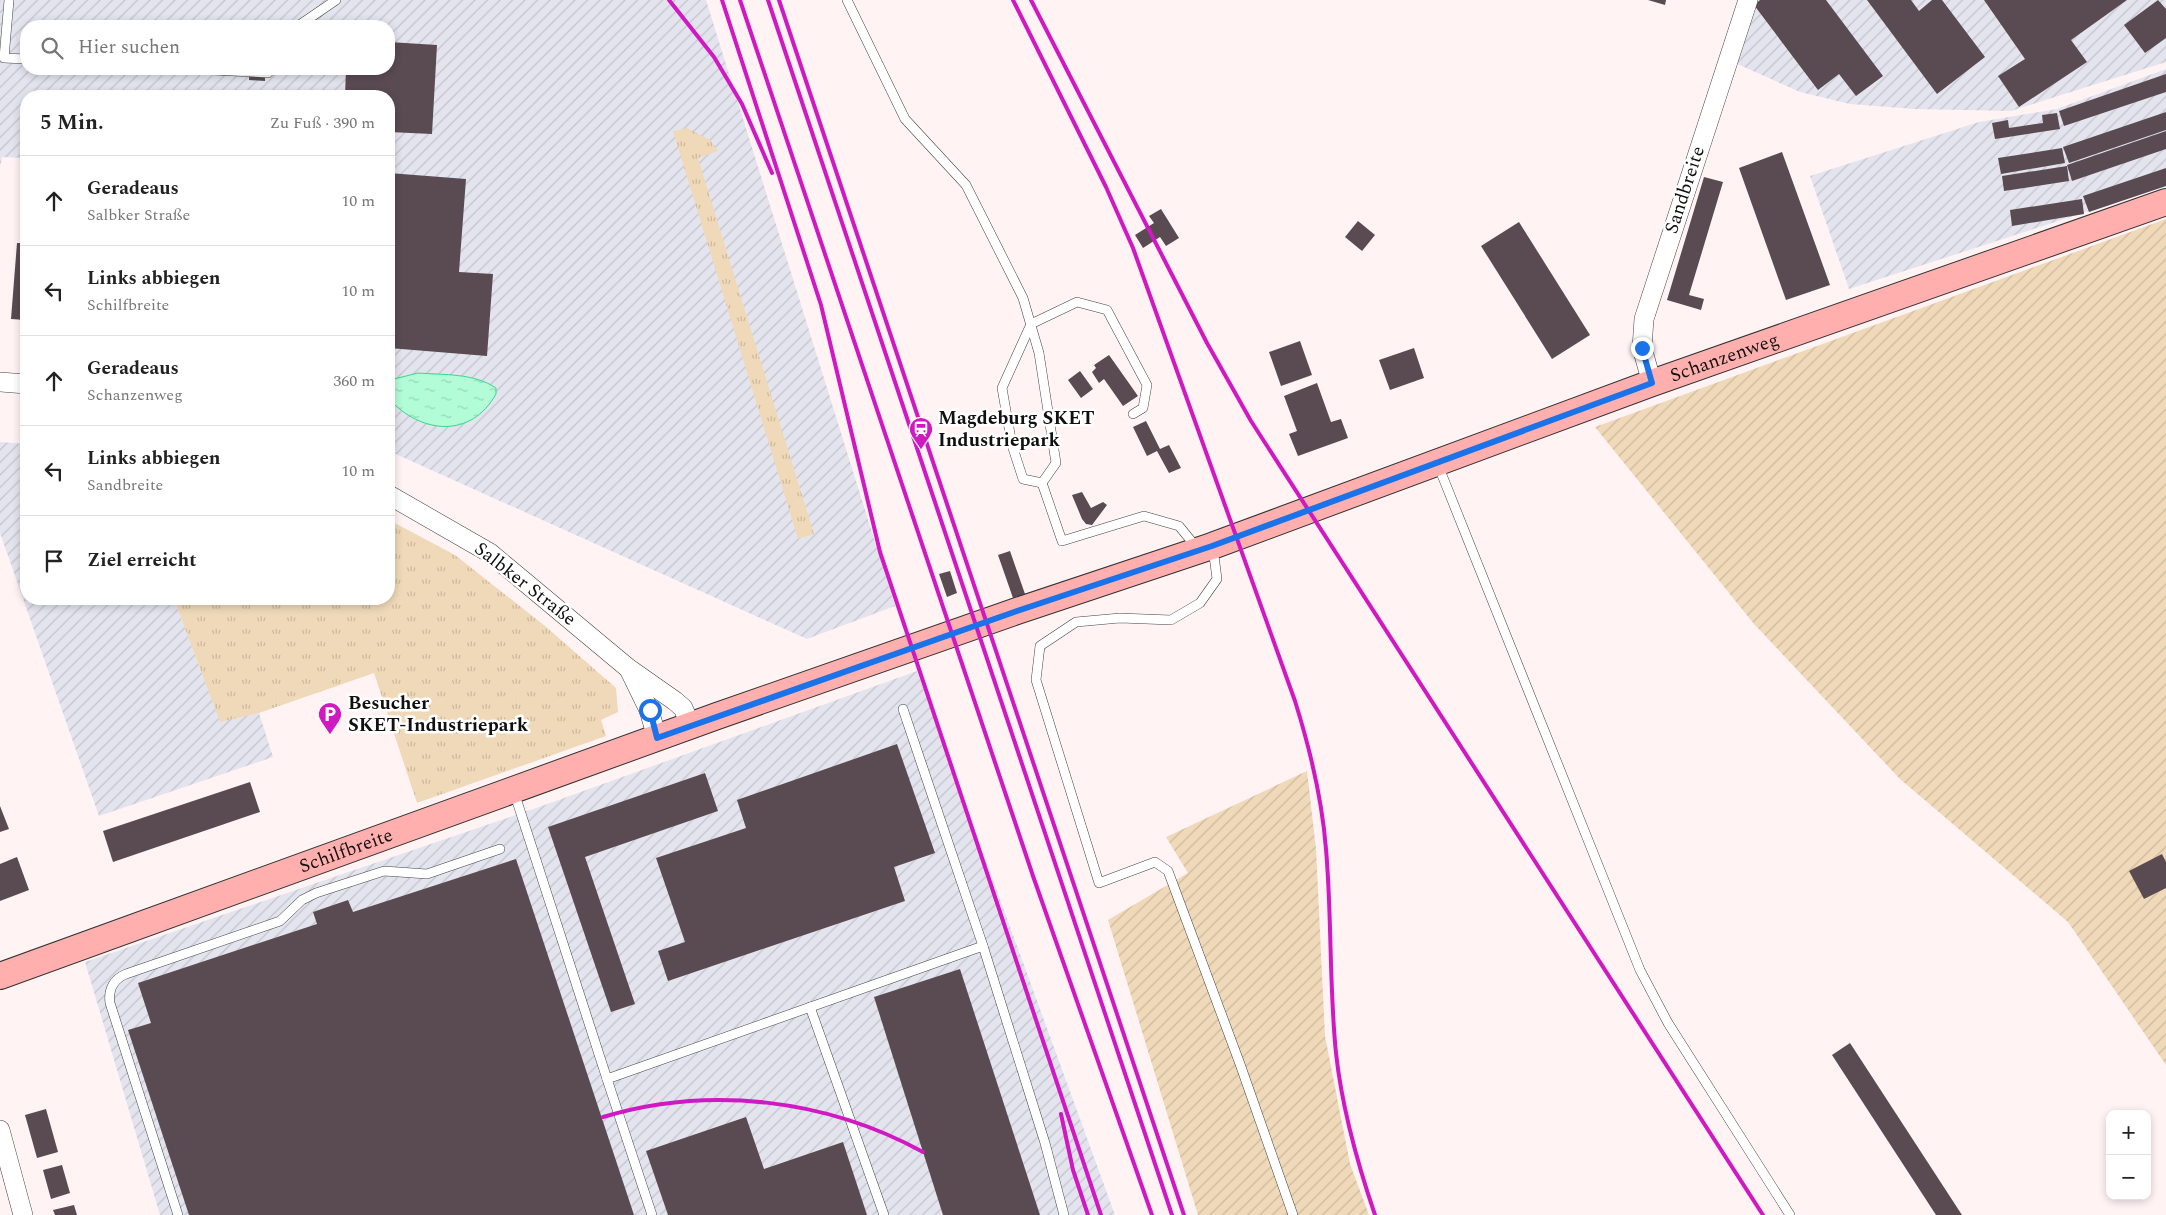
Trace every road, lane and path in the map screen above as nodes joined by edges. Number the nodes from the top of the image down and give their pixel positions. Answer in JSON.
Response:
{"nodes":[{"id":1,"x":9,"y":0,"type":"edge"},
{"id":2,"x":336,"y":0,"type":"edge"},
{"id":3,"x":847,"y":0,"type":"edge"},
{"id":4,"x":1748,"y":0,"type":"edge"},
{"id":5,"x":307,"y":20,"type":"edge"},
{"id":6,"x":20,"y":59,"type":"edge"},
{"id":7,"x":2166,"y":202,"type":"edge"},
{"id":8,"x":1031,"y":324,"type":"junction"},
{"id":9,"x":0,"y":382,"type":"edge"},
{"id":10,"x":1652,"y":383,"type":"junction"},
{"id":11,"x":20,"y":384,"type":"edge"},
{"id":12,"x":1133,"y":414,"type":"dead end"},
{"id":13,"x":1437,"y":462,"type":"junction"},
{"id":14,"x":1042,"y":483,"type":"junction"},
{"id":15,"x":395,"y":498,"type":"edge"},
{"id":16,"x":1206,"y":548,"type":"junction"},
{"id":17,"x":628,"y":668,"type":"junction"},
{"id":18,"x":903,"y":709,"type":"dead end"},
{"id":19,"x":691,"y":726,"type":"junction"},
{"id":20,"x":657,"y":738,"type":"junction"},
{"id":21,"x":514,"y":790,"type":"junction"},
{"id":22,"x":500,"y":849,"type":"dead end"},
{"id":23,"x":983,"y":946,"type":"junction"},
{"id":24,"x":0,"y":976,"type":"edge"},
{"id":25,"x":810,"y":1007,"type":"junction"},
{"id":26,"x":607,"y":1079,"type":"junction"},
{"id":27,"x":0,"y":1130,"type":"edge"},
{"id":28,"x":23,"y":1215,"type":"edge"},
{"id":29,"x":178,"y":1215,"type":"edge"},
{"id":30,"x":652,"y":1215,"type":"edge"},
{"id":31,"x":884,"y":1215,"type":"edge"},
{"id":32,"x":1064,"y":1215,"type":"edge"},
{"id":33,"x":1293,"y":1215,"type":"edge"},
{"id":34,"x":1790,"y":1215,"type":"edge"}],
"edges":[{"from":1,"to":6,"type":"lane"},
{"from":2,"to":5,"type":"lane"},
{"from":3,"to":8,"type":"lane"},
{"from":4,"to":10,"type":"street","name":"Sandbreite"},
{"from":7,"to":10,"type":"main road","name":"Schanzenweg"},
{"from":8,"to":12,"type":"lane"},
{"from":8,"to":14,"type":"lane"},
{"from":8,"to":14,"type":"lane"},
{"from":9,"to":11,"type":"street"},
{"from":10,"to":13,"type":"main road","name":"Schanzenweg"},
{"from":13,"to":16,"type":"main road","name":"Schanzenweg"},
{"from":13,"to":34,"type":"lane"},
{"from":14,"to":16,"type":"lane"},
{"from":15,"to":17,"type":"street","name":"Salbker Straße"},
{"from":16,"to":19,"type":"main road","name":"Schanzenweg"},
{"from":16,"to":33,"type":"lane"},
{"from":17,"to":19,"type":"street","name":"Salbker Straße"},
{"from":17,"to":20,"type":"street","name":"Salbker Straße"},
{"from":18,"to":23,"type":"lane"},
{"from":19,"to":20,"type":"main road","name":"Schilfbreite"},
{"from":20,"to":21,"type":"main road","name":"Schilfbreite"},
{"from":21,"to":24,"type":"main road","name":"Schilfbreite"},
{"from":21,"to":26,"type":"lane"},
{"from":22,"to":29,"type":"lane"},
{"from":23,"to":25,"type":"lane"},
{"from":23,"to":32,"type":"lane"},
{"from":25,"to":26,"type":"lane"},
{"from":25,"to":31,"type":"lane"},
{"from":26,"to":30,"type":"lane"},
{"from":27,"to":28,"type":"street"}]}
